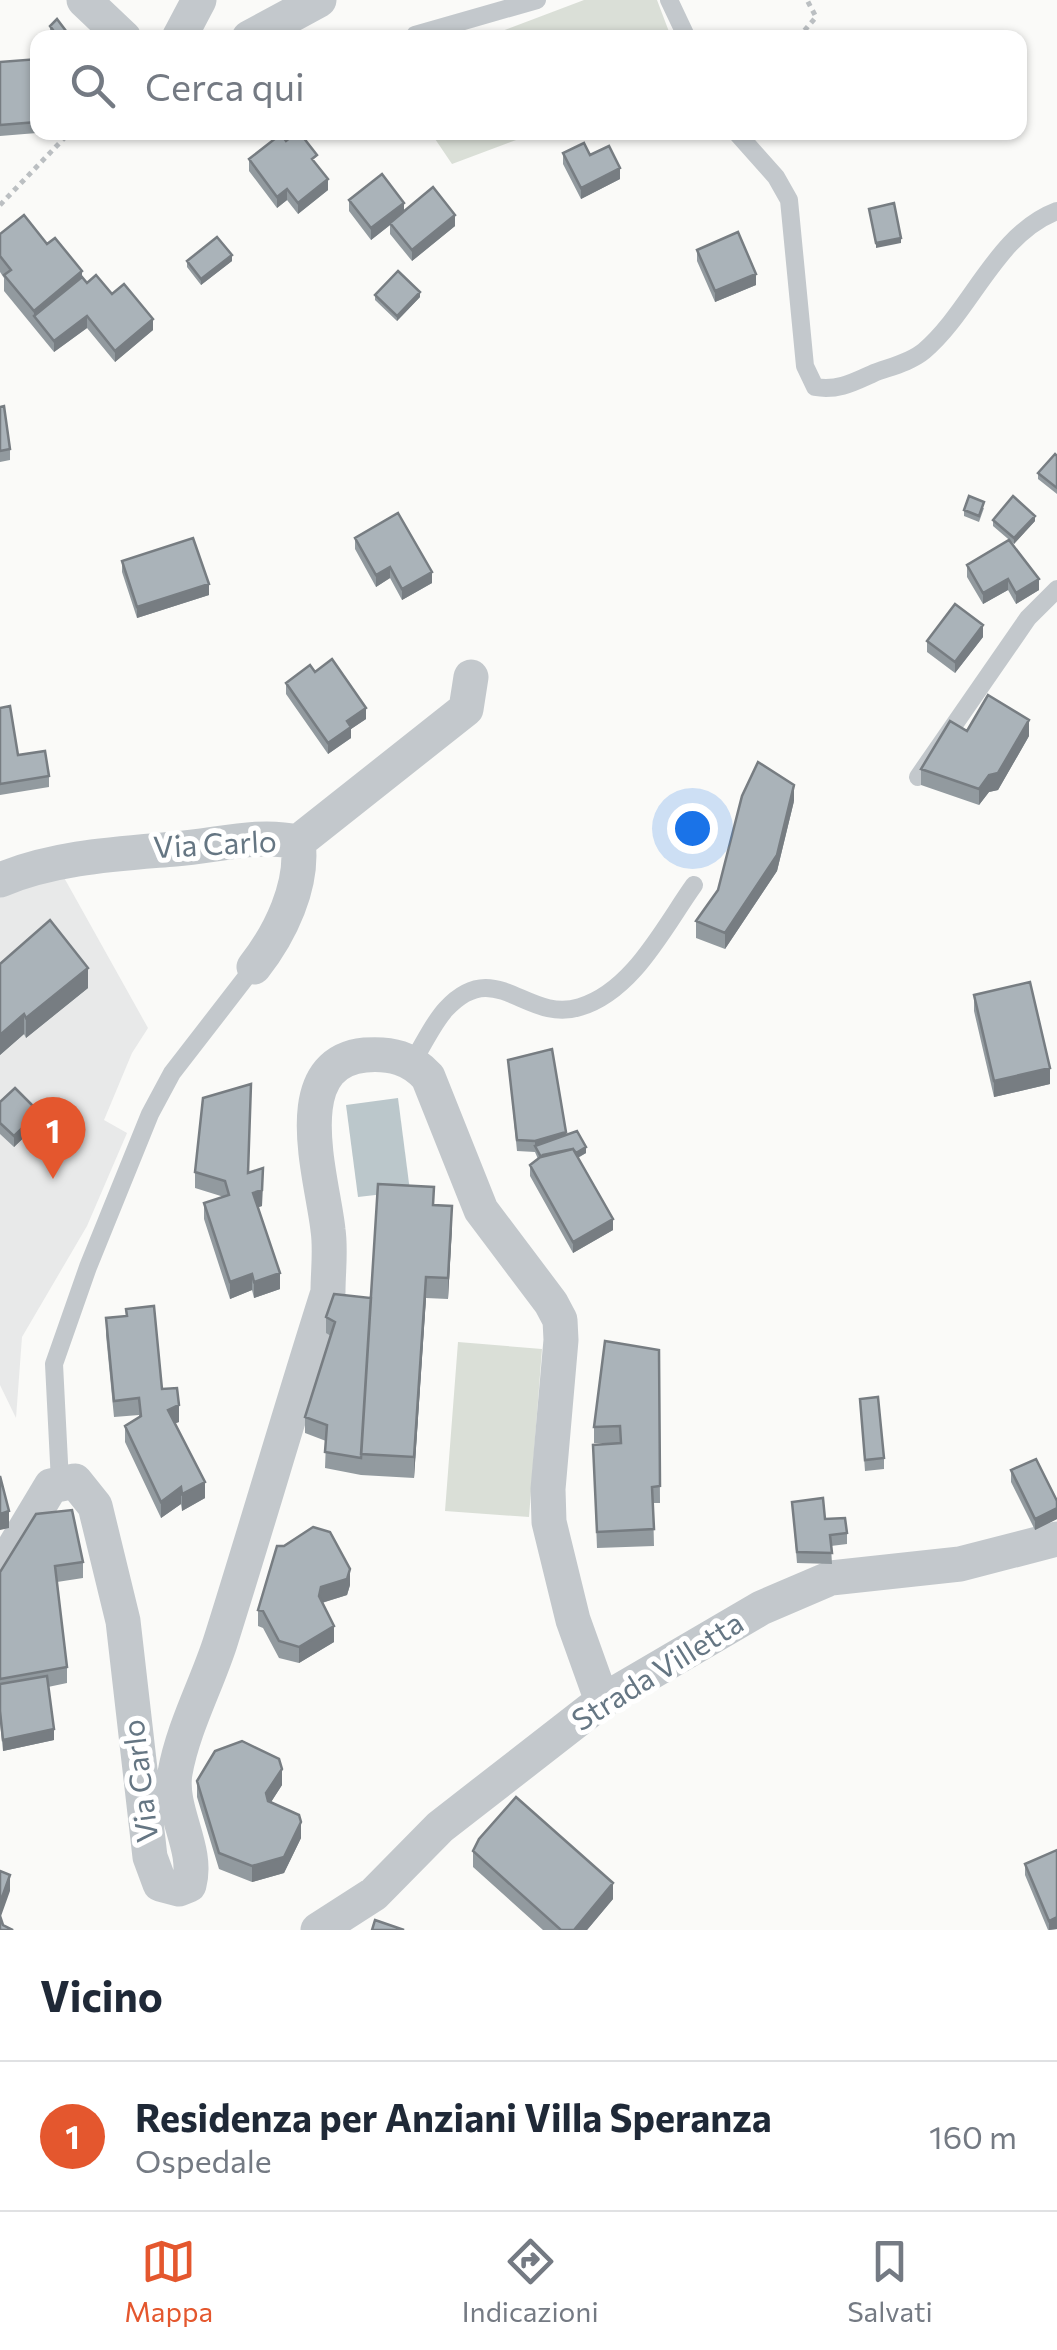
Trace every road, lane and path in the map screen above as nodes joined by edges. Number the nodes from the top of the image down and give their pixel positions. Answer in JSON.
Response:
{"nodes":[{"id":1,"x":84,"y":0,"type":"edge"},
{"id":2,"x":199,"y":0,"type":"edge"},
{"id":3,"x":319,"y":0,"type":"edge"},
{"id":4,"x":537,"y":0,"type":"edge"},
{"id":5,"x":669,"y":0,"type":"edge"},
{"id":6,"x":807,"y":0,"type":"edge"},
{"id":7,"x":116,"y":30,"type":"edge"},
{"id":8,"x":183,"y":30,"type":"edge"},
{"id":9,"x":263,"y":30,"type":"edge"},
{"id":10,"x":432,"y":30,"type":"edge"},
{"id":11,"x":683,"y":30,"type":"edge"},
{"id":12,"x":805,"y":30,"type":"edge"},
{"id":13,"x":62,"y":140,"type":"edge"},
{"id":14,"x":743,"y":140,"type":"edge"},
{"id":15,"x":0,"y":205,"type":"edge"},
{"id":16,"x":1057,"y":211,"type":"edge"},
{"id":17,"x":1057,"y":589,"type":"edge"},
{"id":18,"x":472,"y":677,"type":"dead end"},
{"id":19,"x":918,"y":777,"type":"edge"},
{"id":20,"x":298,"y":842,"type":"junction"},
{"id":21,"x":0,"y":880,"type":"edge"},
{"id":22,"x":694,"y":885,"type":"dead end"},
{"id":23,"x":254,"y":967,"type":"joint"},
{"id":24,"x":413,"y":1061,"type":"junction"},
{"id":25,"x":60,"y":1482,"type":"junction"},
{"id":26,"x":1057,"y":1539,"type":"edge"},
{"id":27,"x":0,"y":1570,"type":"edge"},
{"id":28,"x":602,"y":1701,"type":"junction"},
{"id":29,"x":318,"y":1930,"type":"edge"}],
"edges":[{"from":1,"to":7,"type":"street"},
{"from":2,"to":8,"type":"street"},
{"from":3,"to":9,"type":"street"},
{"from":4,"to":10,"type":"lane"},
{"from":5,"to":11,"type":"lane"},
{"from":6,"to":12,"type":"path"},
{"from":13,"to":15,"type":"path"},
{"from":14,"to":16,"type":"lane"},
{"from":17,"to":19,"type":"lane"},
{"from":18,"to":20,"type":"street"},
{"from":20,"to":21,"type":"street","name":"Via Carlo"},
{"from":20,"to":23,"type":"street","name":"Via Carlo"},
{"from":22,"to":24,"type":"lane"},
{"from":23,"to":25,"type":"lane"},
{"from":24,"to":25,"type":"street","name":"Via Carlo"},
{"from":24,"to":28,"type":"street"},
{"from":25,"to":27,"type":"street"},
{"from":26,"to":28,"type":"street","name":"Strada Villetta"},
{"from":28,"to":29,"type":"street","name":"Strada Villetta"}]}
